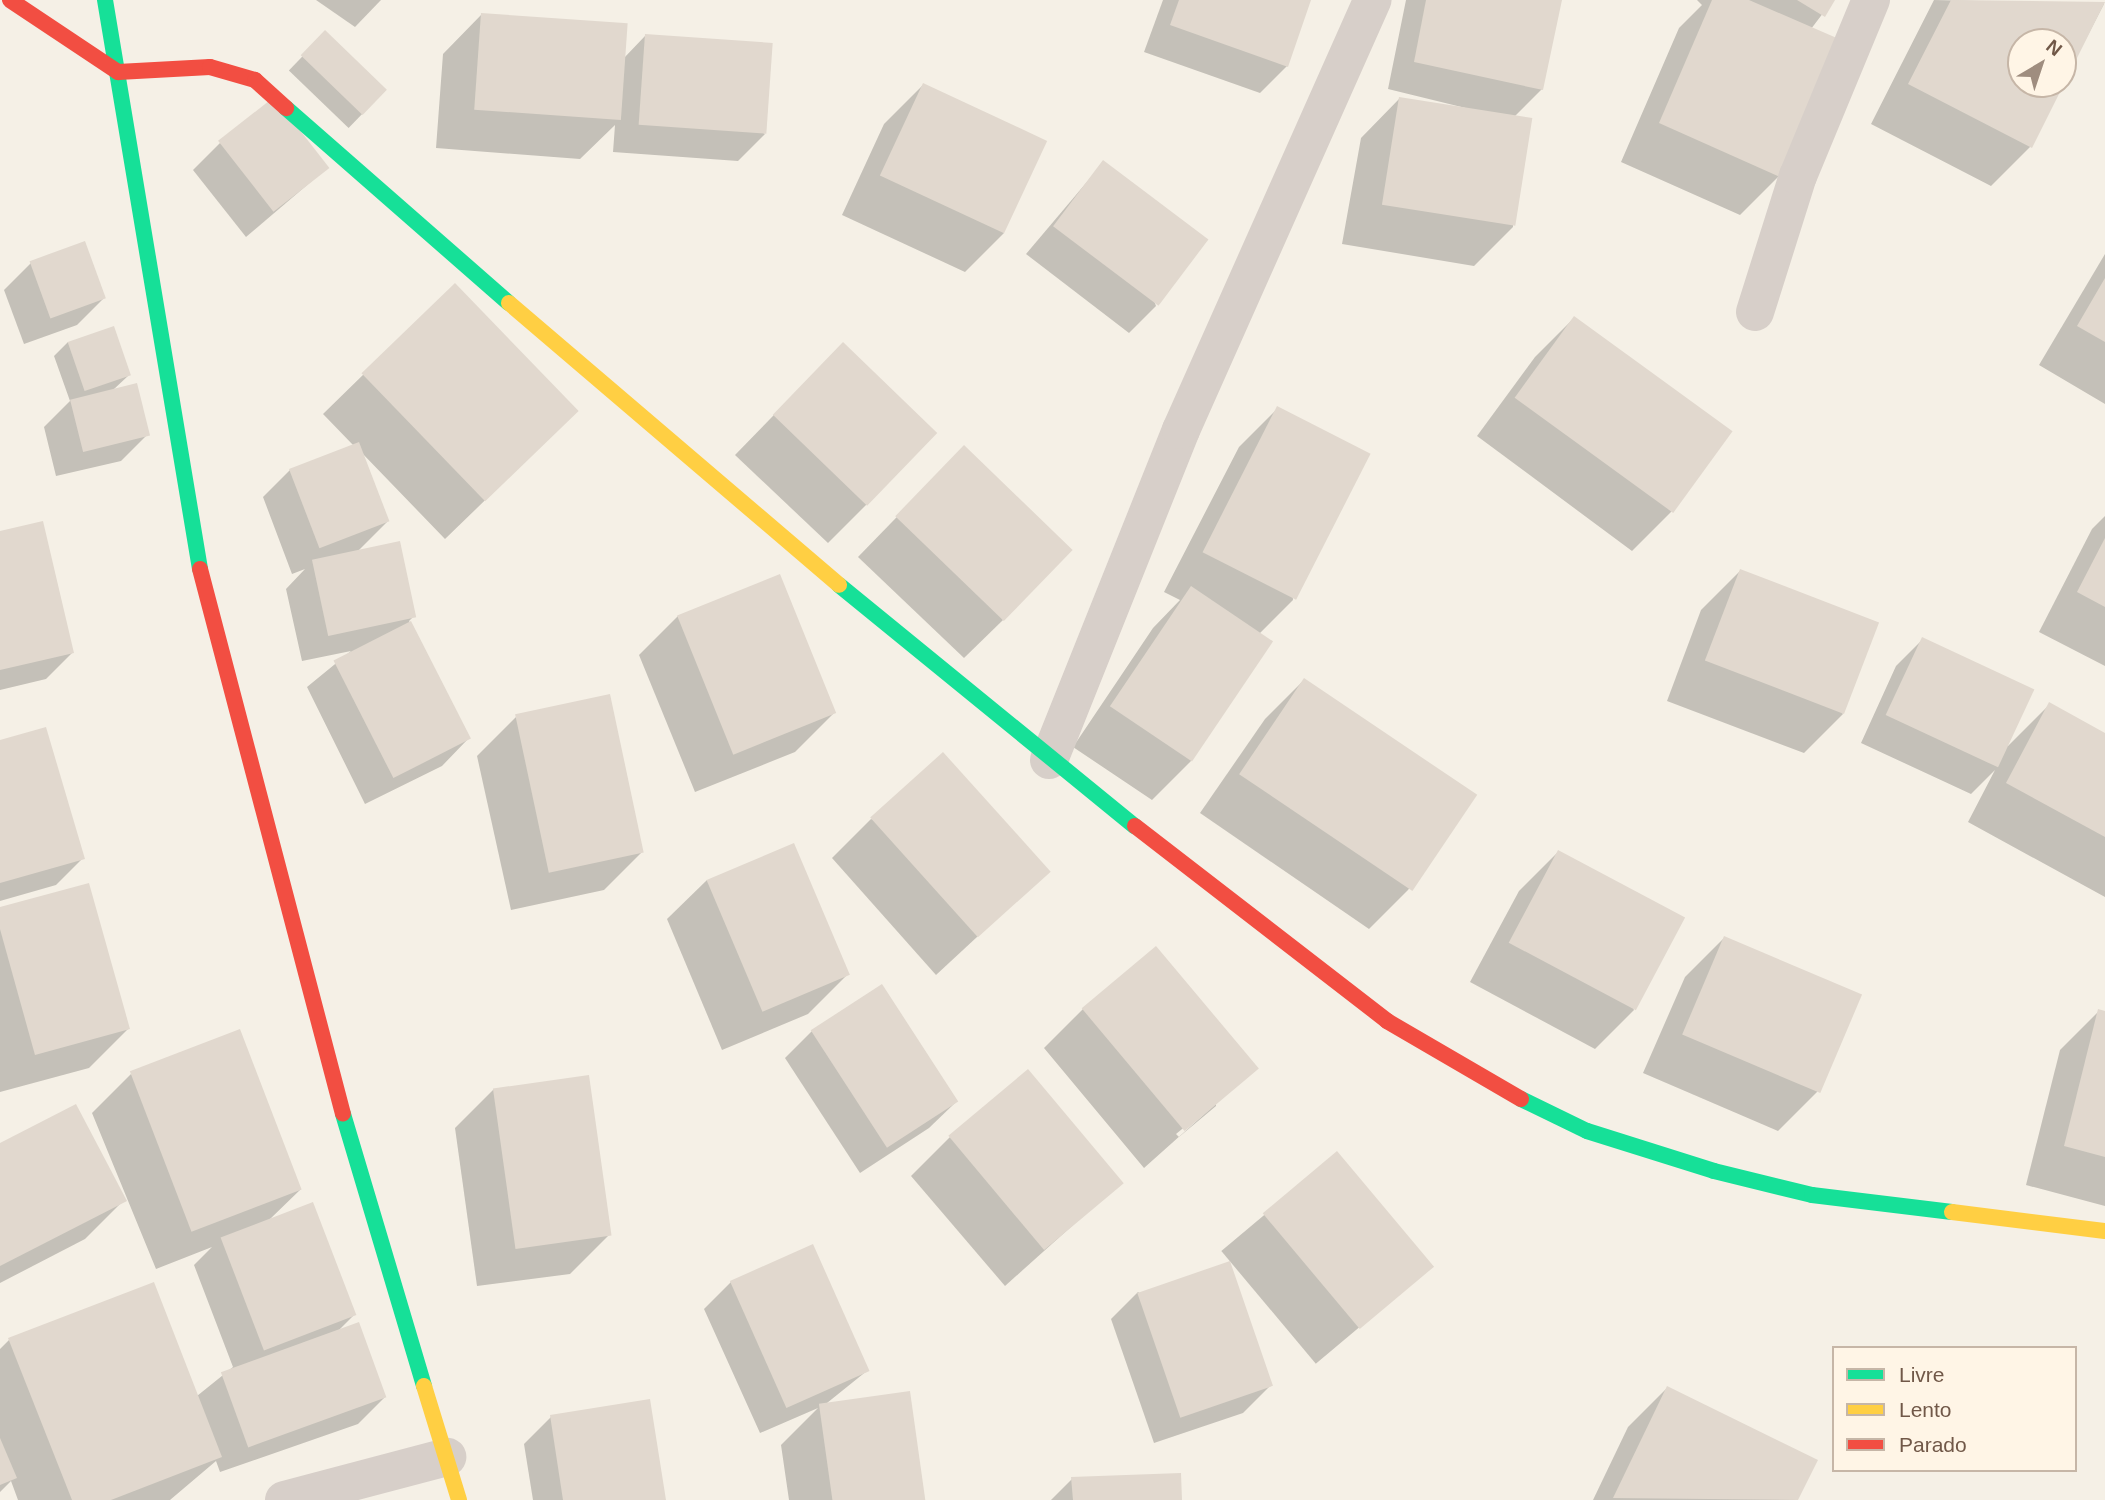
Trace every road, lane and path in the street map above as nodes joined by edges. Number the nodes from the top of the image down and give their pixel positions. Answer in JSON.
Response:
{"nodes":[{"id":1,"x":10,"y":0,"type":"edge"},
{"id":2,"x":106,"y":0,"type":"edge"},
{"id":3,"x":1372,"y":0,"type":"edge"},
{"id":4,"x":1871,"y":0,"type":"edge"},
{"id":5,"x":118,"y":72,"type":"junction"},
{"id":6,"x":1755,"y":312,"type":"dead end"},
{"id":7,"x":1049,"y":760,"type":"junction"},
{"id":8,"x":2105,"y":1231,"type":"edge"},
{"id":9,"x":447,"y":1457,"type":"junction"},
{"id":10,"x":284,"y":1500,"type":"edge"},
{"id":11,"x":459,"y":1500,"type":"edge"}],
"edges":[{"from":1,"to":5,"type":"street"},
{"from":2,"to":5,"type":"street"},
{"from":3,"to":7,"type":"street"},
{"from":4,"to":6,"type":"street"},
{"from":5,"to":7,"type":"street"},
{"from":5,"to":9,"type":"street"},
{"from":7,"to":8,"type":"street"},
{"from":9,"to":10,"type":"street"},
{"from":9,"to":11,"type":"street"}]}
